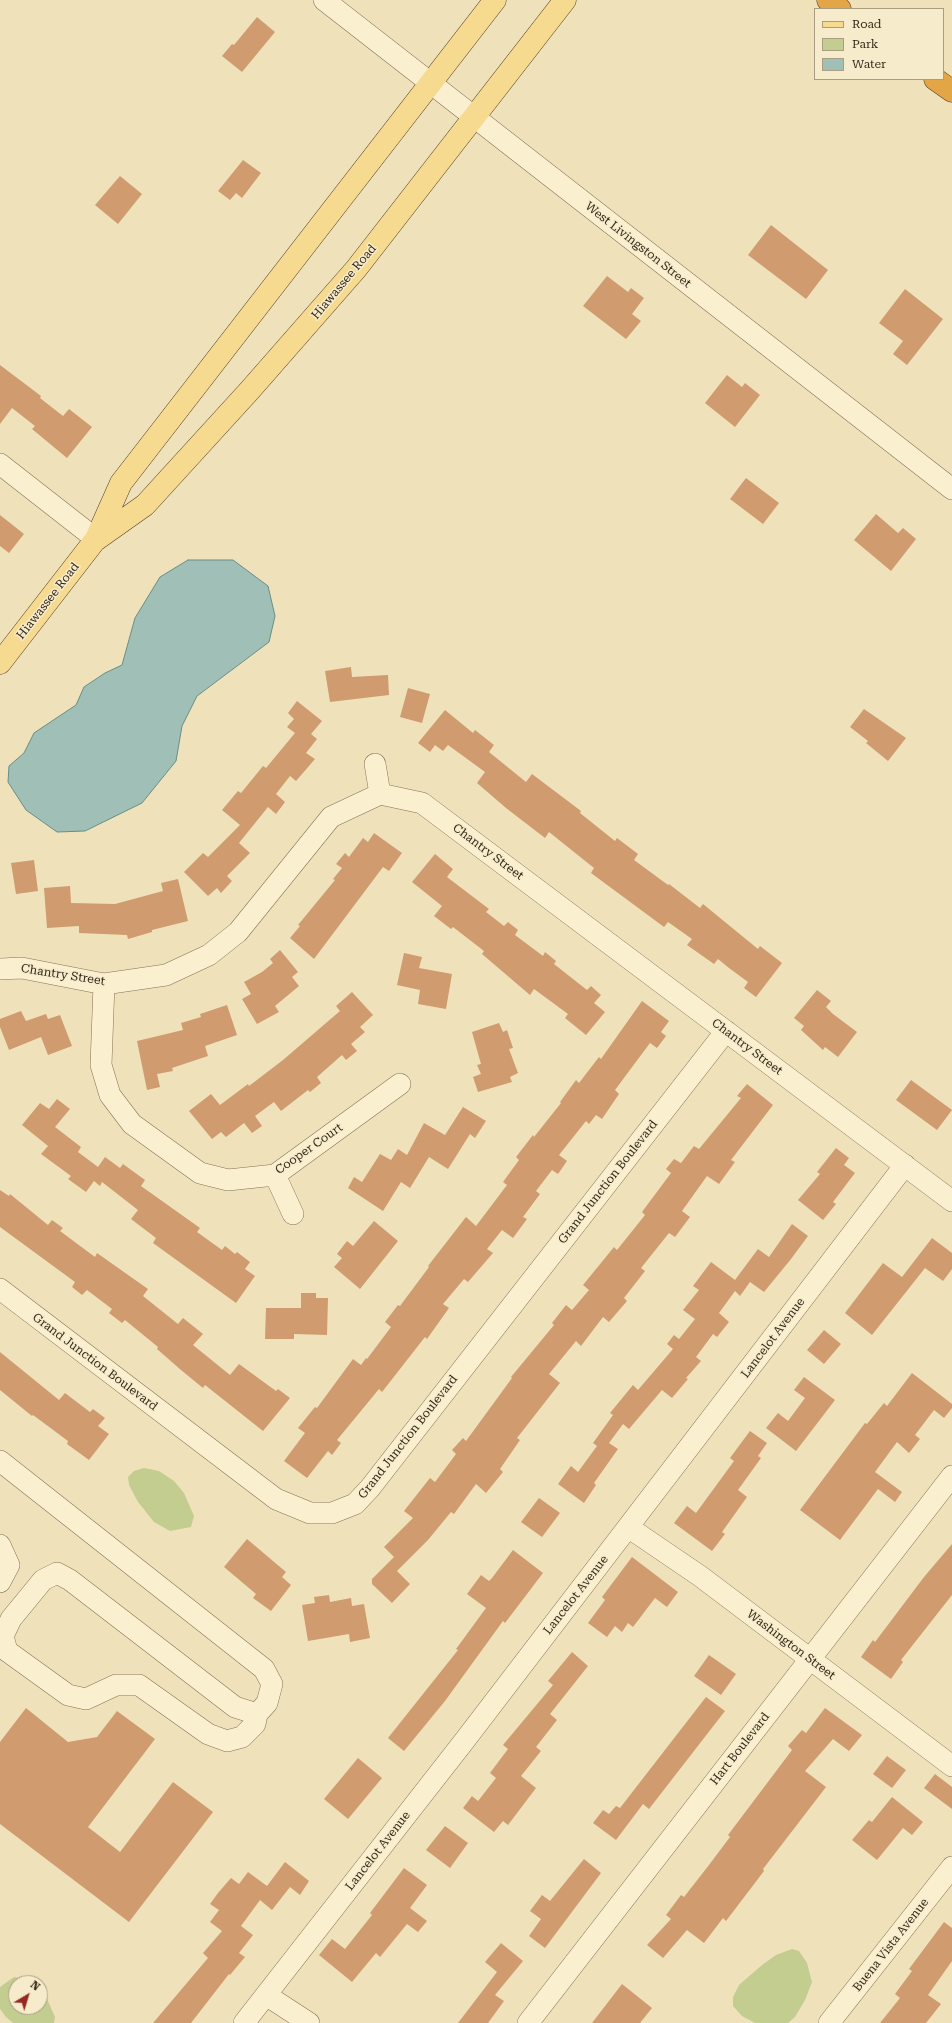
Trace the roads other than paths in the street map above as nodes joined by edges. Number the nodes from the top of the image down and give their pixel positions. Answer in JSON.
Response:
{"nodes":[{"id":1,"x":324,"y":0,"type":"edge"},
{"id":2,"x":496,"y":0,"type":"edge"},
{"id":3,"x":565,"y":0,"type":"edge"},
{"id":4,"x":828,"y":0,"type":"edge"},
{"id":5,"x":839,"y":8,"type":"edge"},
{"id":6,"x":936,"y":80,"type":"edge"},
{"id":7,"x":431,"y":83,"type":"junction"},
{"id":8,"x":952,"y":91,"type":"edge"},
{"id":9,"x":474,"y":118,"type":"junction"},
{"id":10,"x":0,"y":464,"type":"edge"},
{"id":11,"x":952,"y":489,"type":"edge"},
{"id":12,"x":96,"y":539,"type":"junction"},
{"id":13,"x":0,"y":663,"type":"edge"},
{"id":14,"x":375,"y":764,"type":"dead end"},
{"id":15,"x":380,"y":794,"type":"junction"},
{"id":16,"x":0,"y":969,"type":"edge"},
{"id":17,"x":104,"y":984,"type":"junction"},
{"id":18,"x":726,"y":1031,"type":"junction"},
{"id":19,"x":400,"y":1084,"type":"dead end"},
{"id":20,"x":905,"y":1165,"type":"junction"},
{"id":21,"x":275,"y":1175,"type":"junction"},
{"id":22,"x":952,"y":1201,"type":"edge"},
{"id":23,"x":293,"y":1214,"type":"dead end"},
{"id":24,"x":0,"y":1289,"type":"edge"},
{"id":25,"x":0,"y":1461,"type":"edge"},
{"id":26,"x":952,"y":1476,"type":"edge"},
{"id":27,"x":628,"y":1527,"type":"junction"},
{"id":28,"x":0,"y":1545,"type":"edge"},
{"id":29,"x":0,"y":1582,"type":"edge"},
{"id":30,"x":809,"y":1659,"type":"junction"},
{"id":31,"x":257,"y":1714,"type":"junction"},
{"id":32,"x":952,"y":1766,"type":"edge"},
{"id":33,"x":952,"y":1867,"type":"edge"},
{"id":34,"x":266,"y":1995,"type":"junction"},
{"id":35,"x":244,"y":2023,"type":"edge"},
{"id":36,"x":309,"y":2023,"type":"edge"},
{"id":37,"x":528,"y":2023,"type":"edge"},
{"id":38,"x":829,"y":2023,"type":"edge"}],
"edges":[{"from":1,"to":7,"type":"street","name":"West Livingston Street"},
{"from":2,"to":7,"type":"main road","name":"Hiawassee Road"},
{"from":3,"to":9,"type":"main road","name":"Hiawassee Road"},
{"from":4,"to":5,"type":"highway"},
{"from":6,"to":8,"type":"highway"},
{"from":7,"to":9,"type":"street","name":"West Livingston Street"},
{"from":7,"to":12,"type":"main road","name":"Hiawassee Road"},
{"from":9,"to":11,"type":"street","name":"West Livingston Street"},
{"from":9,"to":12,"type":"main road","name":"Hiawassee Road"},
{"from":10,"to":12,"type":"street"},
{"from":12,"to":13,"type":"main road","name":"Hiawassee Road"},
{"from":14,"to":15,"type":"street"},
{"from":15,"to":17,"type":"street","name":"Chantry Street"},
{"from":15,"to":18,"type":"street","name":"Chantry Street"},
{"from":16,"to":17,"type":"street","name":"Chantry Street"},
{"from":17,"to":21,"type":"street","name":"Cooper Court"},
{"from":18,"to":20,"type":"street","name":"Chantry Street"},
{"from":18,"to":24,"type":"street","name":"Grand Junction Boulevard"},
{"from":19,"to":21,"type":"street","name":"Cooper Court"},
{"from":20,"to":22,"type":"street","name":"Chantry Street"},
{"from":20,"to":27,"type":"street","name":"Lancelot Avenue"},
{"from":21,"to":23,"type":"street"},
{"from":25,"to":31,"type":"street"},
{"from":26,"to":30,"type":"street","name":"Hart Boulevard"},
{"from":27,"to":30,"type":"street","name":"Washington Street"},
{"from":27,"to":34,"type":"street","name":"Lancelot Avenue"},
{"from":28,"to":29,"type":"street"},
{"from":30,"to":32,"type":"street","name":"Washington Street"},
{"from":30,"to":37,"type":"street","name":"Hart Boulevard"},
{"from":31,"to":31,"type":"street"},
{"from":33,"to":38,"type":"street","name":"Buena Vista Avenue"},
{"from":34,"to":35,"type":"street","name":"Lancelot Avenue"},
{"from":34,"to":36,"type":"street"}]}
